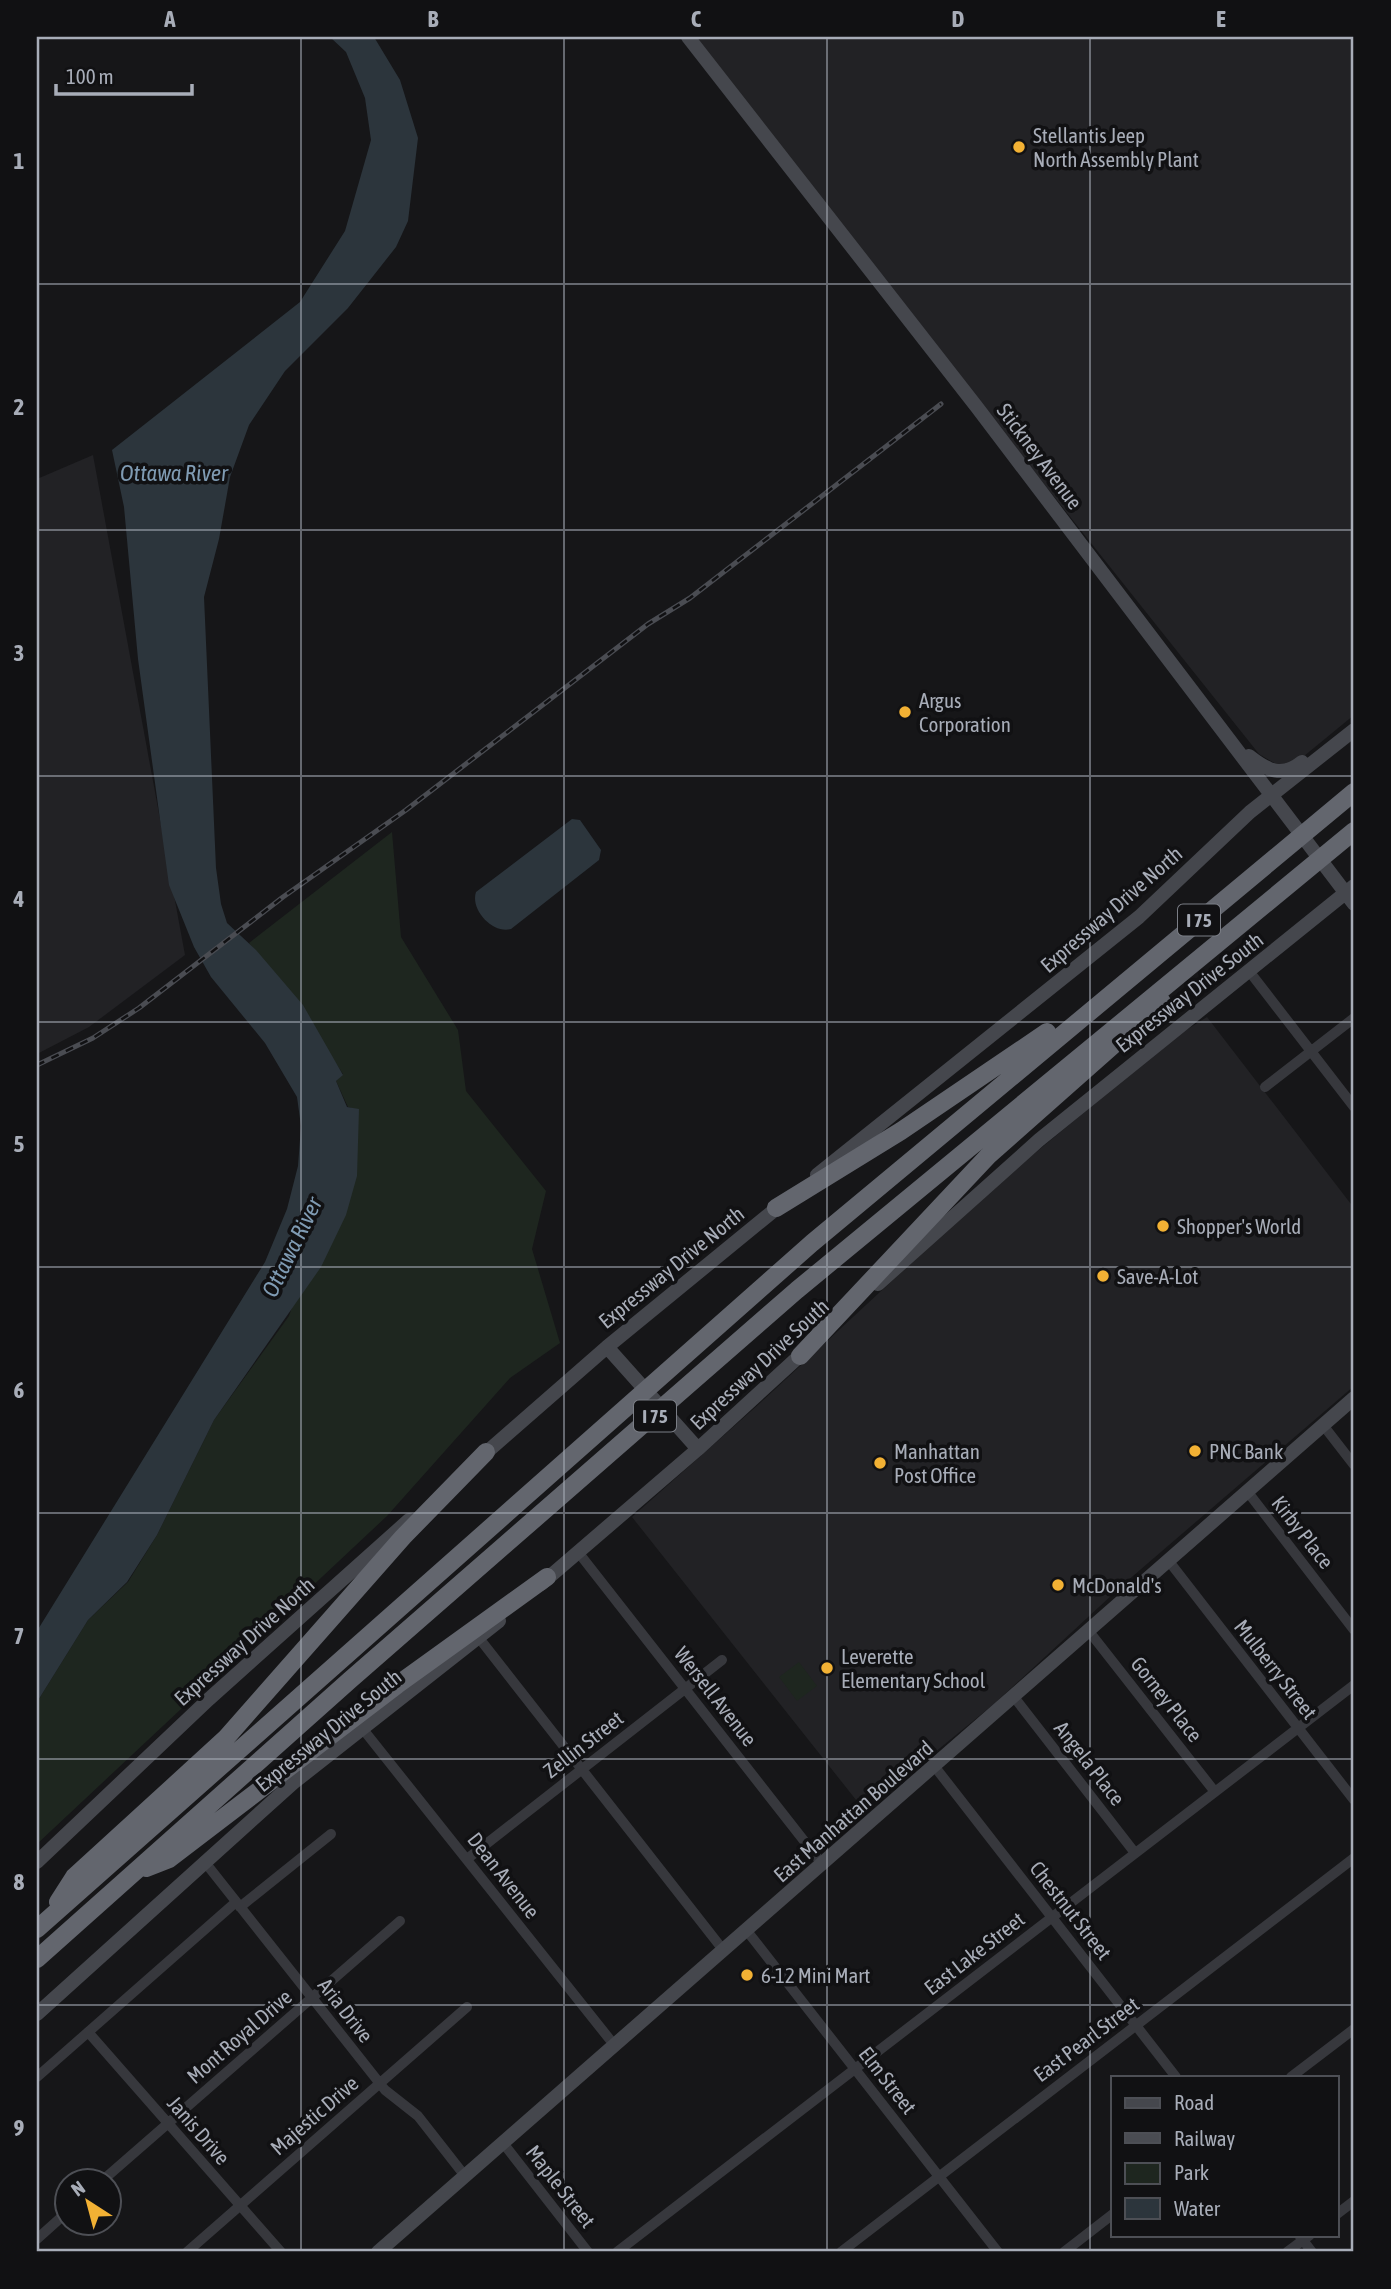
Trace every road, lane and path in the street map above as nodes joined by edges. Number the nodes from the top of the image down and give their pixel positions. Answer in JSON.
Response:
{"nodes":[{"id":1,"x":688,"y":37,"type":"edge"},
{"id":2,"x":1354,"y":719,"type":"edge"},
{"id":3,"x":1354,"y":730,"type":"edge"},
{"id":4,"x":1234,"y":744,"type":"junction"},
{"id":5,"x":1354,"y":792,"type":"edge"},
{"id":6,"x":1273,"y":796,"type":"junction"},
{"id":7,"x":1354,"y":831,"type":"edge"},
{"id":8,"x":1286,"y":888,"type":"junction"},
{"id":9,"x":1352,"y":894,"type":"edge"},
{"id":10,"x":1250,"y":971,"type":"junction"},
{"id":11,"x":1129,"y":977,"type":"junction"},
{"id":12,"x":1354,"y":1018,"type":"edge"},
{"id":13,"x":1311,"y":1051,"type":"junction"},
{"id":14,"x":1265,"y":1087,"type":"dead end"},
{"id":15,"x":1354,"y":1108,"type":"edge"},
{"id":16,"x":776,"y":1208,"type":"junction"},
{"id":17,"x":607,"y":1347,"type":"junction"},
{"id":18,"x":800,"y":1356,"type":"junction"},
{"id":19,"x":1354,"y":1398,"type":"edge"},
{"id":20,"x":1323,"y":1425,"type":"junction"},
{"id":21,"x":698,"y":1449,"type":"junction"},
{"id":22,"x":486,"y":1452,"type":"junction"},
{"id":23,"x":1354,"y":1465,"type":"edge"},
{"id":24,"x":1247,"y":1491,"type":"junction"},
{"id":25,"x":578,"y":1552,"type":"junction"},
{"id":26,"x":1168,"y":1560,"type":"junction"},
{"id":27,"x":547,"y":1577,"type":"junction"},
{"id":28,"x":1088,"y":1630,"type":"junction"},
{"id":29,"x":1354,"y":1630,"type":"edge"},
{"id":30,"x":479,"y":1638,"type":"junction"},
{"id":31,"x":722,"y":1660,"type":"dead end"},
{"id":32,"x":1354,"y":1685,"type":"edge"},
{"id":33,"x":686,"y":1688,"type":"junction"},
{"id":34,"x":1014,"y":1697,"type":"junction"},
{"id":35,"x":362,"y":1728,"type":"junction"},
{"id":36,"x":1298,"y":1728,"type":"junction"},
{"id":37,"x":935,"y":1767,"type":"junction"},
{"id":38,"x":583,"y":1769,"type":"junction"},
{"id":39,"x":1215,"y":1792,"type":"junction"},
{"id":40,"x":1354,"y":1800,"type":"edge"},
{"id":41,"x":331,"y":1834,"type":"dead end"},
{"id":42,"x":1135,"y":1853,"type":"junction"},
{"id":43,"x":1354,"y":1858,"type":"edge"},
{"id":44,"x":467,"y":1859,"type":"junction"},
{"id":45,"x":204,"y":1861,"type":"junction"},
{"id":46,"x":37,"y":1863,"type":"edge"},
{"id":47,"x":823,"y":1865,"type":"junction"},
{"id":48,"x":136,"y":1871,"type":"junction"},
{"id":49,"x":238,"y":1904,"type":"junction"},
{"id":50,"x":1052,"y":1917,"type":"junction"},
{"id":51,"x":400,"y":1921,"type":"dead end"},
{"id":52,"x":41,"y":1925,"type":"edge"},
{"id":53,"x":747,"y":1931,"type":"junction"},
{"id":54,"x":724,"y":1951,"type":"junction"},
{"id":55,"x":37,"y":1959,"type":"edge"},
{"id":56,"x":312,"y":1998,"type":"junction"},
{"id":57,"x":467,"y":2007,"type":"dead end"},
{"id":58,"x":37,"y":2014,"type":"edge"},
{"id":59,"x":1136,"y":2025,"type":"junction"},
{"id":60,"x":1354,"y":2029,"type":"edge"},
{"id":61,"x":88,"y":2032,"type":"junction"},
{"id":62,"x":615,"y":2046,"type":"junction"},
{"id":63,"x":855,"y":2069,"type":"junction"},
{"id":64,"x":1175,"y":2076,"type":"edge"},
{"id":65,"x":1292,"y":2076,"type":"edge"},
{"id":66,"x":37,"y":2077,"type":"edge"},
{"id":67,"x":379,"y":2083,"type":"junction"},
{"id":68,"x":168,"y":2124,"type":"junction"},
{"id":69,"x":503,"y":2143,"type":"junction"},
{"id":70,"x":119,"y":2166,"type":"edge"},
{"id":71,"x":465,"y":2176,"type":"junction"},
{"id":72,"x":939,"y":2177,"type":"junction"},
{"id":73,"x":1354,"y":2201,"type":"edge"},
{"id":74,"x":240,"y":2206,"type":"junction"},
{"id":75,"x":1338,"y":2213,"type":"edge"},
{"id":76,"x":1111,"y":2216,"type":"edge"},
{"id":77,"x":52,"y":2226,"type":"edge"},
{"id":78,"x":1304,"y":2237,"type":"edge"},
{"id":79,"x":37,"y":2239,"type":"edge"},
{"id":80,"x":187,"y":2252,"type":"edge"},
{"id":81,"x":281,"y":2252,"type":"edge"},
{"id":82,"x":378,"y":2252,"type":"edge"},
{"id":83,"x":588,"y":2252,"type":"edge"},
{"id":84,"x":617,"y":2252,"type":"edge"},
{"id":85,"x":841,"y":2252,"type":"edge"},
{"id":86,"x":998,"y":2252,"type":"edge"},
{"id":87,"x":1063,"y":2252,"type":"edge"},
{"id":88,"x":1287,"y":2252,"type":"edge"},
{"id":89,"x":1312,"y":2252,"type":"edge"}],
"edges":[{"from":1,"to":4,"type":"main road","name":"Stickney Avenue"},
{"from":2,"to":4,"type":"main road"},
{"from":3,"to":6,"type":"main road","name":"Expressway Drive North"},
{"from":4,"to":6,"type":"main road","name":"Stickney Avenue"},
{"from":5,"to":11,"type":"highway","number":"I 75"},
{"from":6,"to":9,"type":"main road","name":"Stickney Avenue"},
{"from":6,"to":16,"type":"main road","name":"Expressway Drive North"},
{"from":7,"to":8,"type":"highway","number":"I 75"},
{"from":8,"to":18,"type":"highway"},
{"from":8,"to":48,"type":"highway","number":"I 75"},
{"from":9,"to":10,"type":"main road","name":"Expressway Drive South"},
{"from":10,"to":13,"type":"street"},
{"from":10,"to":18,"type":"main road","name":"Expressway Drive South"},
{"from":11,"to":16,"type":"highway"},
{"from":11,"to":52,"type":"highway","number":"I 75"},
{"from":12,"to":13,"type":"street"},
{"from":13,"to":14,"type":"street"},
{"from":13,"to":15,"type":"street"},
{"from":16,"to":17,"type":"main road","name":"Expressway Drive North"},
{"from":17,"to":21,"type":"main road"},
{"from":17,"to":22,"type":"main road","name":"Expressway Drive North"},
{"from":18,"to":21,"type":"main road","name":"Expressway Drive South"},
{"from":19,"to":20,"type":"main road","name":"East Manhattan Boulevard"},
{"from":20,"to":23,"type":"street"},
{"from":20,"to":24,"type":"main road","name":"East Manhattan Boulevard"},
{"from":21,"to":25,"type":"main road","name":"Expressway Drive South"},
{"from":22,"to":46,"type":"main road","name":"Expressway Drive North"},
{"from":22,"to":52,"type":"highway"},
{"from":24,"to":26,"type":"main road","name":"East Manhattan Boulevard"},
{"from":24,"to":29,"type":"street","name":"Kirby Place"},
{"from":25,"to":27,"type":"main road","name":"Expressway Drive South"},
{"from":25,"to":33,"type":"street","name":"Wersell Avenue"},
{"from":26,"to":28,"type":"main road","name":"East Manhattan Boulevard"},
{"from":26,"to":36,"type":"street","name":"Mulberry Street"},
{"from":27,"to":30,"type":"main road","name":"Expressway Drive South"},
{"from":27,"to":48,"type":"highway"},
{"from":28,"to":34,"type":"main road","name":"East Manhattan Boulevard"},
{"from":28,"to":39,"type":"street","name":"Gorney Place"},
{"from":30,"to":35,"type":"main road","name":"Expressway Drive South"},
{"from":30,"to":38,"type":"street"},
{"from":31,"to":33,"type":"street","name":"Zellin Street"},
{"from":32,"to":36,"type":"street","name":"East Lake Street"},
{"from":33,"to":38,"type":"street","name":"Zellin Street"},
{"from":33,"to":47,"type":"street","name":"Wersell Avenue"},
{"from":34,"to":37,"type":"main road","name":"East Manhattan Boulevard"},
{"from":34,"to":42,"type":"street","name":"Angela Place"},
{"from":35,"to":44,"type":"street","name":"Dean Avenue"},
{"from":35,"to":45,"type":"main road","name":"Expressway Drive South"},
{"from":36,"to":39,"type":"street","name":"East Lake Street"},
{"from":36,"to":40,"type":"street","name":"Mulberry Street"},
{"from":37,"to":47,"type":"main road","name":"East Manhattan Boulevard"},
{"from":37,"to":50,"type":"street","name":"Chestnut Street"},
{"from":38,"to":44,"type":"street","name":"Zellin Street"},
{"from":38,"to":54,"type":"street"},
{"from":39,"to":42,"type":"street","name":"East Lake Street"},
{"from":41,"to":49,"type":"street"},
{"from":42,"to":50,"type":"street","name":"East Lake Street"},
{"from":43,"to":59,"type":"street","name":"East Pearl Street"},
{"from":44,"to":62,"type":"street","name":"Dean Avenue"},
{"from":45,"to":49,"type":"street","name":"Aria Drive"},
{"from":45,"to":58,"type":"main road","name":"Expressway Drive South"},
{"from":47,"to":53,"type":"main road","name":"East Manhattan Boulevard"},
{"from":48,"to":55,"type":"highway","number":"I 75"},
{"from":49,"to":56,"type":"street","name":"Aria Drive"},
{"from":49,"to":61,"type":"street"},
{"from":50,"to":59,"type":"street","name":"Chestnut Street"},
{"from":50,"to":63,"type":"street","name":"East Lake Street"},
{"from":51,"to":56,"type":"street","name":"Mont Royal Drive"},
{"from":53,"to":54,"type":"main road","name":"East Manhattan Boulevard"},
{"from":53,"to":63,"type":"street","name":"Elm Street"},
{"from":54,"to":62,"type":"main road","name":"East Manhattan Boulevard"},
{"from":56,"to":67,"type":"street","name":"Aria Drive"},
{"from":56,"to":68,"type":"street","name":"Mont Royal Drive"},
{"from":57,"to":67,"type":"street","name":"Majestic Drive"},
{"from":59,"to":64,"type":"street","name":"Chestnut Street"},
{"from":59,"to":72,"type":"street","name":"East Pearl Street"},
{"from":60,"to":65,"type":"street"},
{"from":61,"to":66,"type":"street"},
{"from":61,"to":68,"type":"street","name":"Janis Drive"},
{"from":62,"to":69,"type":"main road","name":"East Manhattan Boulevard"},
{"from":63,"to":72,"type":"street","name":"Elm Street"},
{"from":63,"to":84,"type":"street","name":"East Lake Street"},
{"from":67,"to":71,"type":"street","name":"Aria Drive"},
{"from":67,"to":74,"type":"street","name":"Majestic Drive"},
{"from":68,"to":70,"type":"street","name":"Mont Royal Drive"},
{"from":68,"to":74,"type":"street","name":"Janis Drive"},
{"from":69,"to":71,"type":"main road","name":"East Manhattan Boulevard"},
{"from":69,"to":83,"type":"street","name":"Maple Street"},
{"from":71,"to":82,"type":"main road","name":"East Manhattan Boulevard"},
{"from":72,"to":85,"type":"street","name":"East Pearl Street"},
{"from":72,"to":86,"type":"street","name":"Elm Street"},
{"from":73,"to":75,"type":"street"},
{"from":74,"to":80,"type":"street","name":"Majestic Drive"},
{"from":74,"to":81,"type":"street","name":"Janis Drive"},
{"from":76,"to":87,"type":"street"},
{"from":77,"to":79,"type":"street"},
{"from":78,"to":88,"type":"street"},
{"from":78,"to":89,"type":"street"}]}
